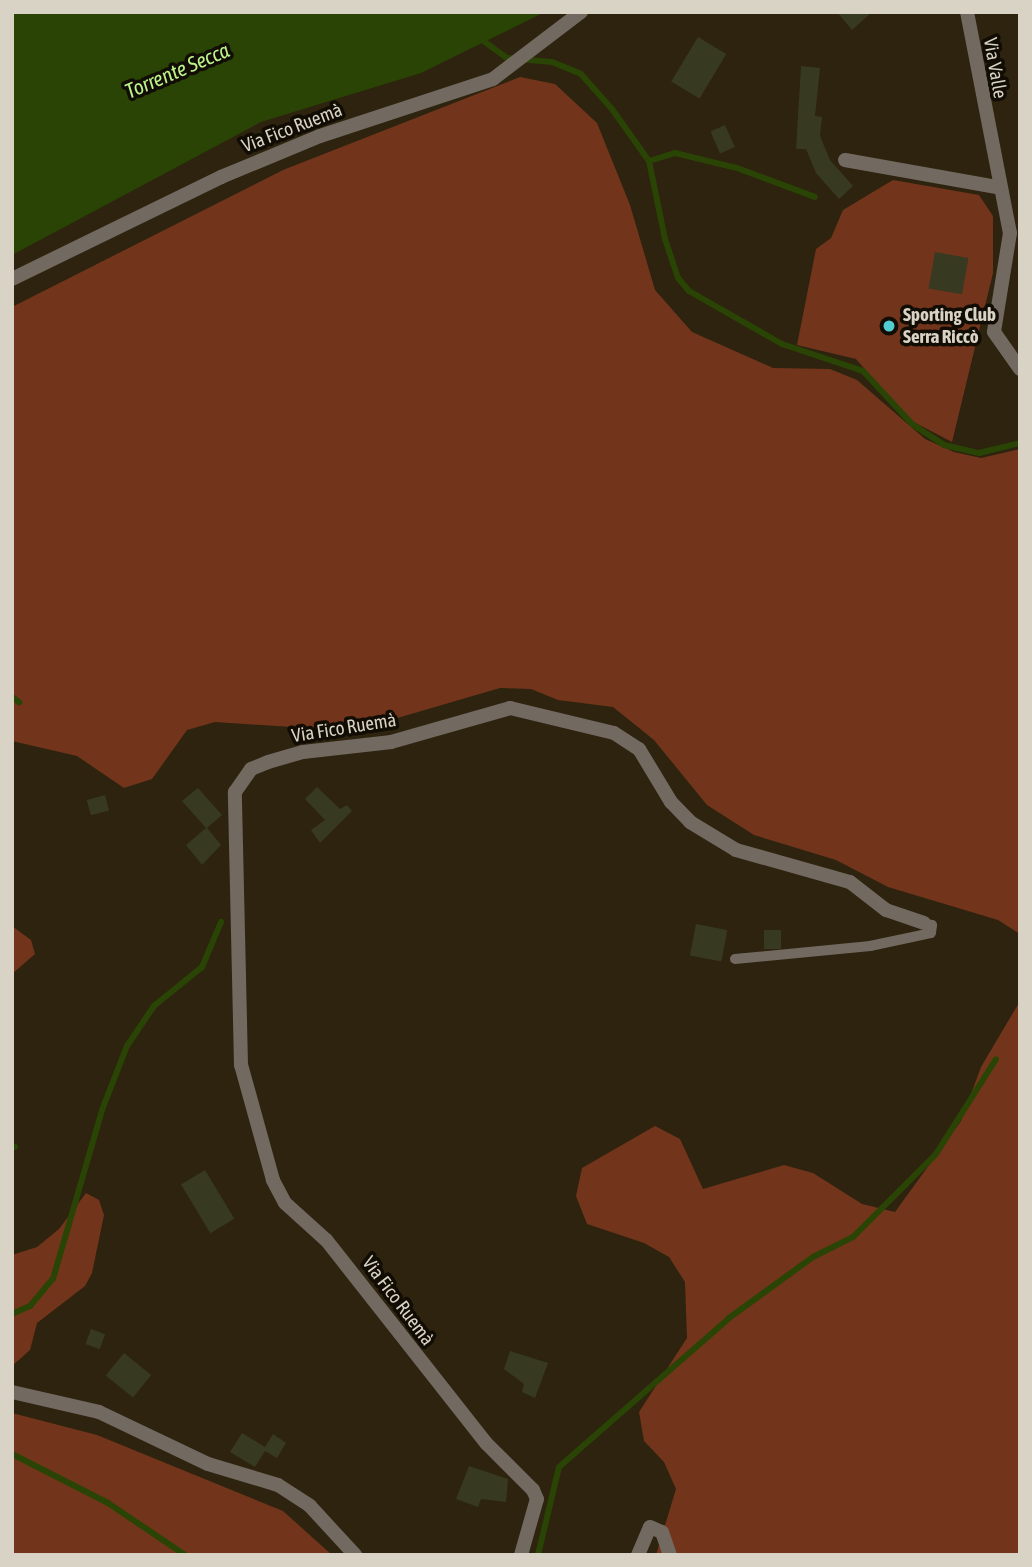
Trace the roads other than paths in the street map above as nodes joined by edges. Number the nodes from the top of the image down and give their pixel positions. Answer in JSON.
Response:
{"nodes":[{"id":1,"x":582,"y":12,"type":"edge"},
{"id":2,"x":967,"y":12,"type":"edge"},
{"id":3,"x":845,"y":160,"type":"dead end"},
{"id":4,"x":997,"y":187,"type":"junction"},
{"id":5,"x":12,"y":279,"type":"edge"},
{"id":6,"x":1020,"y":369,"type":"edge"},
{"id":7,"x":924,"y":923,"type":"joint"},
{"id":8,"x":735,"y":959,"type":"dead end"},
{"id":9,"x":12,"y":1392,"type":"edge"},
{"id":10,"x":355,"y":1555,"type":"edge"},
{"id":11,"x":521,"y":1555,"type":"edge"},
{"id":12,"x":638,"y":1555,"type":"edge"},
{"id":13,"x":670,"y":1555,"type":"edge"}],
"edges":[{"from":1,"to":5,"type":"street","name":"Via Fico Ruemà"},
{"from":2,"to":4,"type":"street","name":"Via Valle"},
{"from":3,"to":4,"type":"street"},
{"from":4,"to":6,"type":"street","name":"Via Valle"},
{"from":7,"to":8,"type":"lane","name":"Via Fico Ruemà"},
{"from":7,"to":11,"type":"street","name":"Via Fico Ruemà"},
{"from":9,"to":10,"type":"street"},
{"from":12,"to":13,"type":"street"}]}
